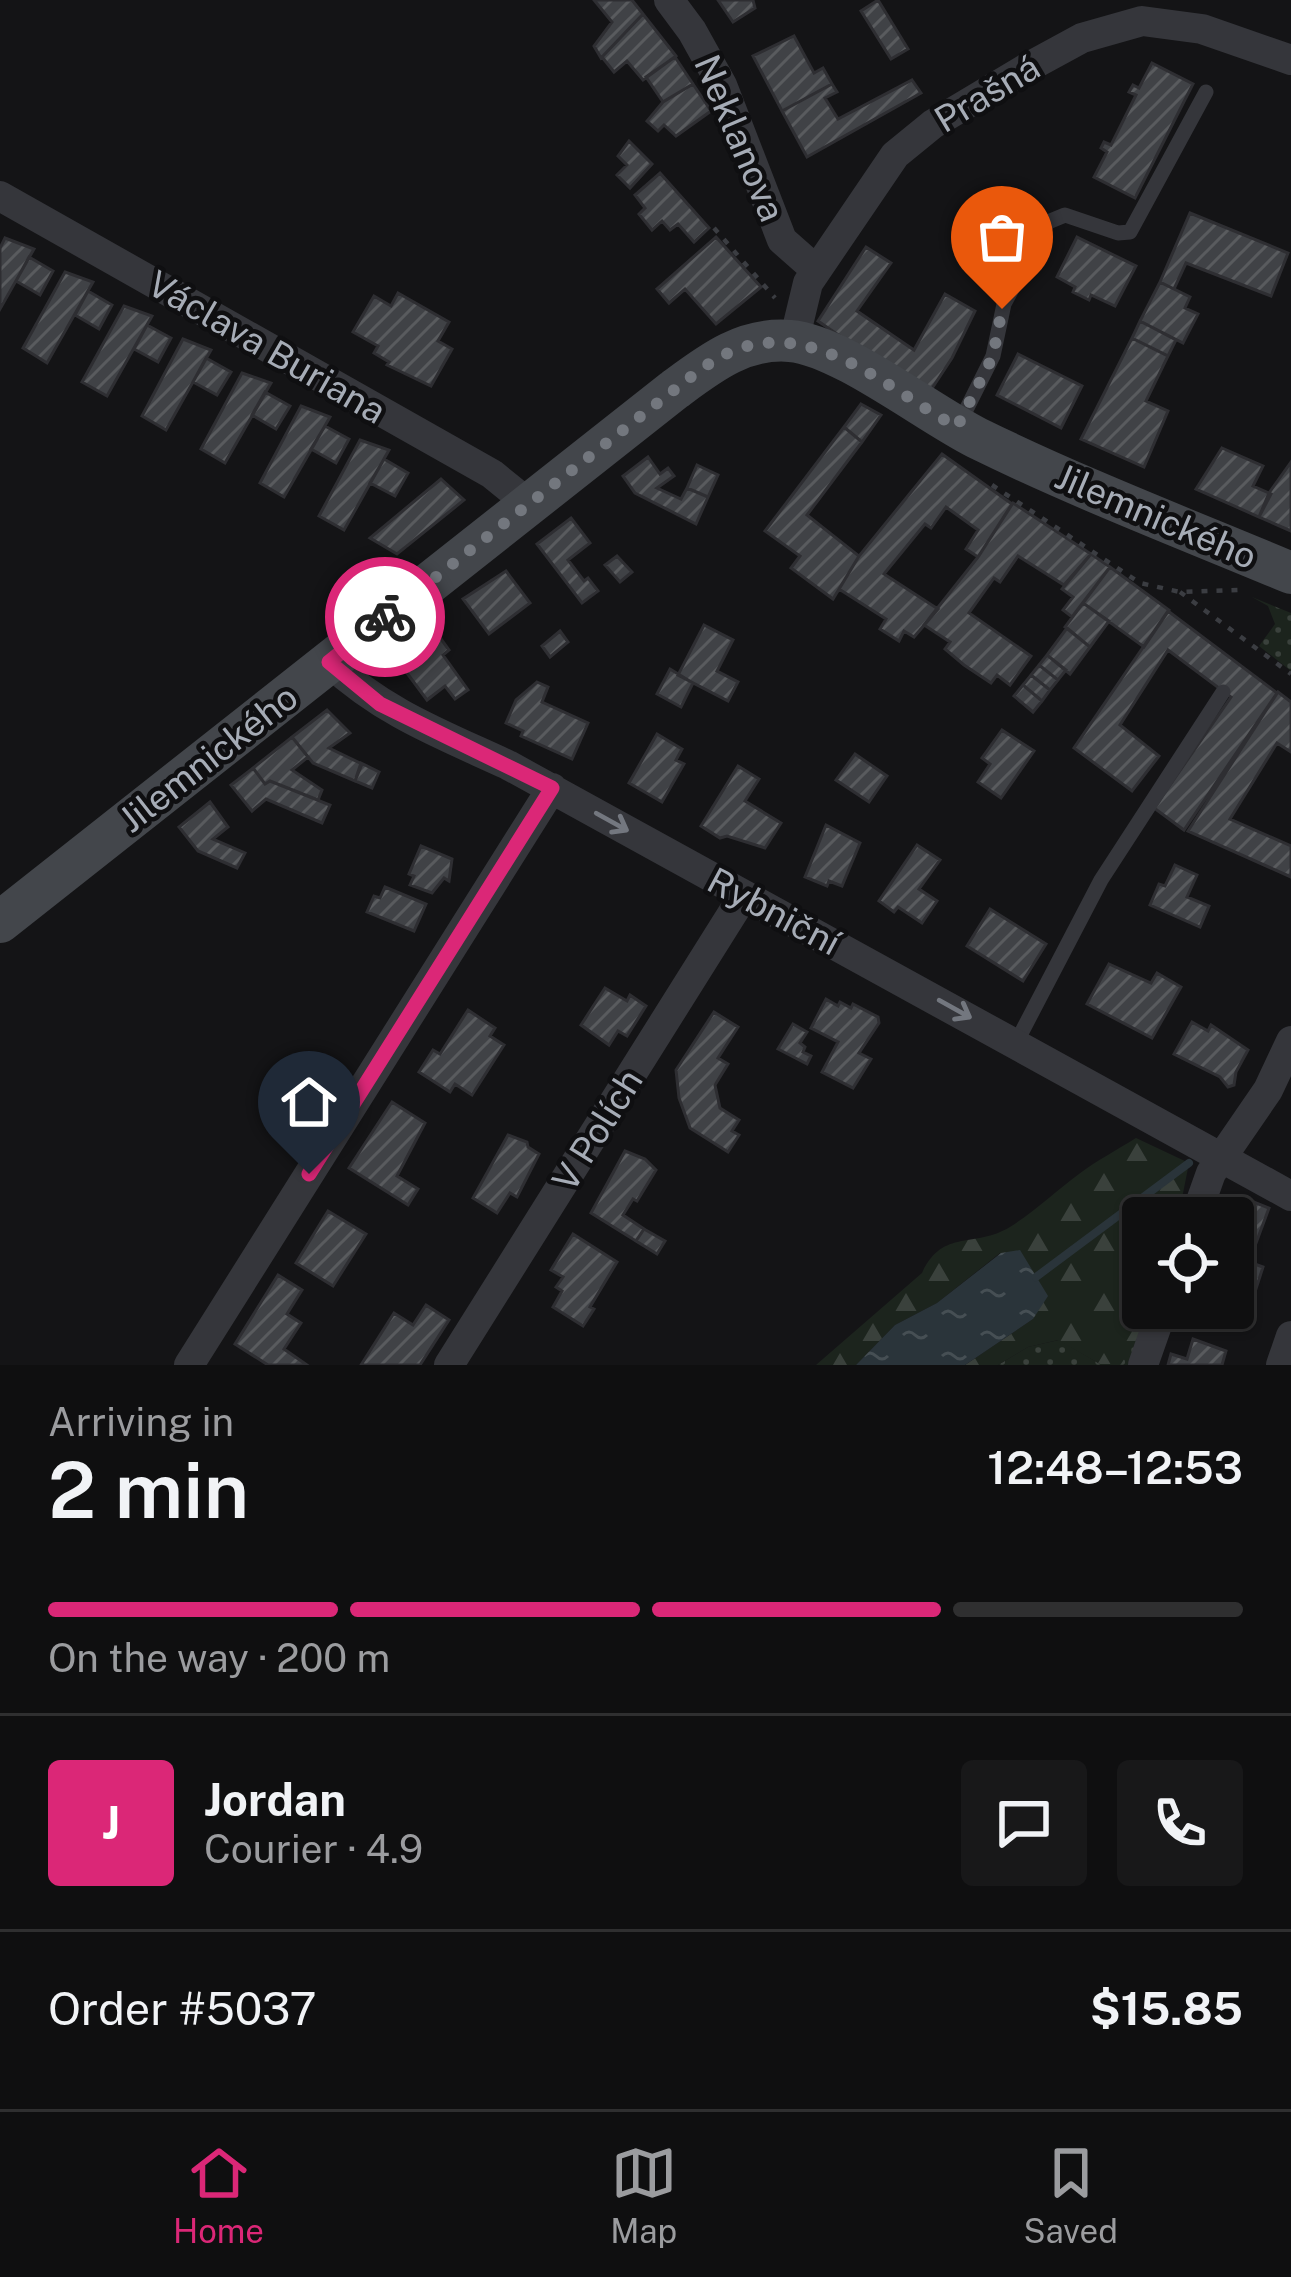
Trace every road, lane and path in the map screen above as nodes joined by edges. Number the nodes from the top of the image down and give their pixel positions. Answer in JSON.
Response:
{"nodes":[{"id":1,"x":669,"y":0,"type":"edge"},
{"id":2,"x":1291,"y":60,"type":"edge"},
{"id":3,"x":1206,"y":92,"type":"dead end"},
{"id":4,"x":0,"y":196,"type":"edge"},
{"id":5,"x":714,"y":228,"type":"dead end"},
{"id":6,"x":816,"y":270,"type":"junction"},
{"id":7,"x":785,"y":326,"type":"junction"},
{"id":8,"x":957,"y":427,"type":"junction"},
{"id":9,"x":529,"y":504,"type":"junction"},
{"id":10,"x":1291,"y":573,"type":"edge"},
{"id":11,"x":1180,"y":592,"type":"dead end"},
{"id":12,"x":329,"y":662,"type":"junction"},
{"id":13,"x":1291,"y":674,"type":"edge"},
{"id":14,"x":1223,"y":692,"type":"dead end"},
{"id":15,"x":552,"y":788,"type":"junction"},
{"id":16,"x":744,"y":895,"type":"junction"},
{"id":17,"x":0,"y":922,"type":"edge"},
{"id":18,"x":1291,"y":1041,"type":"edge"},
{"id":19,"x":1016,"y":1042,"type":"junction"},
{"id":20,"x":1222,"y":1157,"type":"junction"},
{"id":21,"x":1291,"y":1196,"type":"edge"},
{"id":22,"x":1202,"y":1197,"type":"edge"},
{"id":23,"x":1156,"y":1329,"type":"edge"},
{"id":24,"x":1291,"y":1336,"type":"edge"},
{"id":25,"x":189,"y":1365,"type":"edge"},
{"id":26,"x":449,"y":1365,"type":"edge"},
{"id":27,"x":1143,"y":1365,"type":"edge"},
{"id":28,"x":1281,"y":1365,"type":"edge"}],
"edges":[{"from":1,"to":6,"type":"street","name":"Neklanova"},
{"from":2,"to":6,"type":"street","name":"Prašná"},
{"from":3,"to":8,"type":"lane"},
{"from":4,"to":9,"type":"street","name":"Václava Buriana"},
{"from":5,"to":7,"type":"path"},
{"from":6,"to":7,"type":"street","name":"Prašná"},
{"from":7,"to":8,"type":"main road","name":"Jilemnického"},
{"from":7,"to":9,"type":"main road","name":"Jilemnického"},
{"from":8,"to":10,"type":"main road","name":"Jilemnického"},
{"from":9,"to":12,"type":"main road","name":"Jilemnického"},
{"from":11,"to":13,"type":"path"},
{"from":12,"to":15,"type":"street","name":"Rybniční"},
{"from":12,"to":17,"type":"main road","name":"Jilemnického"},
{"from":14,"to":19,"type":"lane"},
{"from":15,"to":16,"type":"street","name":"Rybniční","one_way":true},
{"from":15,"to":25,"type":"street"},
{"from":16,"to":19,"type":"street","name":"Rybniční","one_way":true},
{"from":16,"to":26,"type":"street","name":"V Polích"},
{"from":18,"to":20,"type":"street"},
{"from":19,"to":20,"type":"street","name":"Rybniční"},
{"from":20,"to":21,"type":"street","name":"Rybniční"},
{"from":20,"to":22,"type":"street"},
{"from":23,"to":27,"type":"street"},
{"from":24,"to":28,"type":"street"}]}
